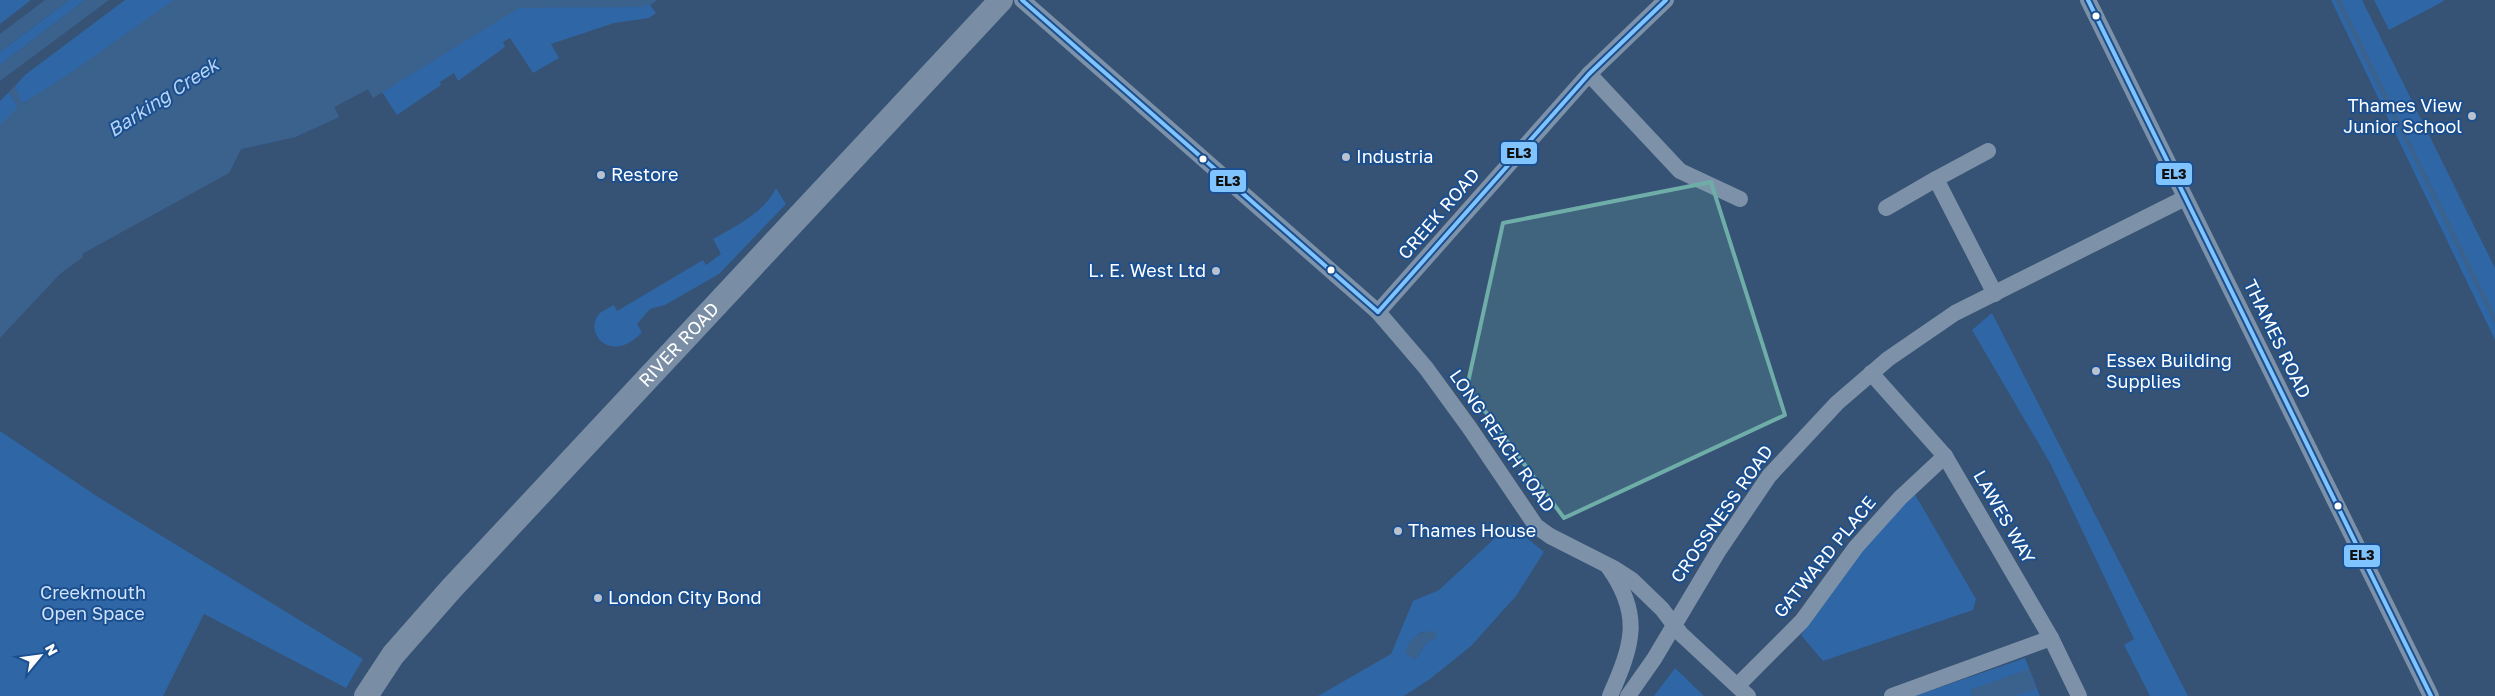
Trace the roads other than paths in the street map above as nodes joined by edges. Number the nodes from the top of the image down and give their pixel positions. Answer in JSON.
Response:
{"nodes":[{"id":1,"x":1000,"y":0,"type":"edge"},
{"id":2,"x":1022,"y":0,"type":"edge"},
{"id":3,"x":1666,"y":0,"type":"edge"},
{"id":4,"x":2088,"y":0,"type":"edge"},
{"id":5,"x":1589,"y":74,"type":"junction"},
{"id":6,"x":1988,"y":151,"type":"dead end"},
{"id":7,"x":1936,"y":179,"type":"junction"},
{"id":8,"x":2186,"y":198,"type":"junction"},
{"id":9,"x":1740,"y":199,"type":"dead end"},
{"id":10,"x":1886,"y":208,"type":"dead end"},
{"id":11,"x":1995,"y":294,"type":"junction"},
{"id":12,"x":1378,"y":312,"type":"junction"},
{"id":13,"x":1871,"y":373,"type":"junction"},
{"id":14,"x":1945,"y":456,"type":"junction"},
{"id":15,"x":1607,"y":565,"type":"junction"},
{"id":16,"x":1673,"y":625,"type":"junction"},
{"id":17,"x":2051,"y":638,"type":"junction"},
{"id":18,"x":1743,"y":690,"type":"edge"},
{"id":19,"x":366,"y":696,"type":"edge"},
{"id":20,"x":1610,"y":696,"type":"edge"},
{"id":21,"x":1628,"y":696,"type":"edge"},
{"id":22,"x":1892,"y":696,"type":"edge"},
{"id":23,"x":2079,"y":696,"type":"edge"},
{"id":24,"x":2431,"y":696,"type":"edge"}],
"edges":[{"from":1,"to":19,"type":"street","name":"RIVER ROAD"},
{"from":2,"to":12,"type":"street","name":"LONG REACH ROAD"},
{"from":3,"to":5,"type":"street","name":"CREEK ROAD"},
{"from":4,"to":8,"type":"street","name":"THAMES ROAD"},
{"from":5,"to":9,"type":"street"},
{"from":5,"to":12,"type":"street","name":"CREEK ROAD"},
{"from":6,"to":7,"type":"street"},
{"from":7,"to":10,"type":"street"},
{"from":7,"to":11,"type":"street"},
{"from":8,"to":11,"type":"street","name":"CROSSNESS ROAD"},
{"from":8,"to":24,"type":"street","name":"THAMES ROAD"},
{"from":11,"to":13,"type":"street","name":"CROSSNESS ROAD"},
{"from":12,"to":15,"type":"street","name":"LONG REACH ROAD"},
{"from":13,"to":14,"type":"street","name":"LAWES WAY"},
{"from":13,"to":16,"type":"street","name":"CROSSNESS ROAD"},
{"from":14,"to":17,"type":"street","name":"LAWES WAY"},
{"from":14,"to":18,"type":"street","name":"GATWARD PLACE"},
{"from":15,"to":16,"type":"street","name":"LONG REACH ROAD"},
{"from":15,"to":20,"type":"street","name":"LONG REACH ROAD"},
{"from":16,"to":18,"type":"street","name":"LONG REACH ROAD"},
{"from":16,"to":21,"type":"street","name":"CROSSNESS ROAD"},
{"from":17,"to":22,"type":"street"},
{"from":17,"to":23,"type":"street","name":"LAWES WAY"}]}
